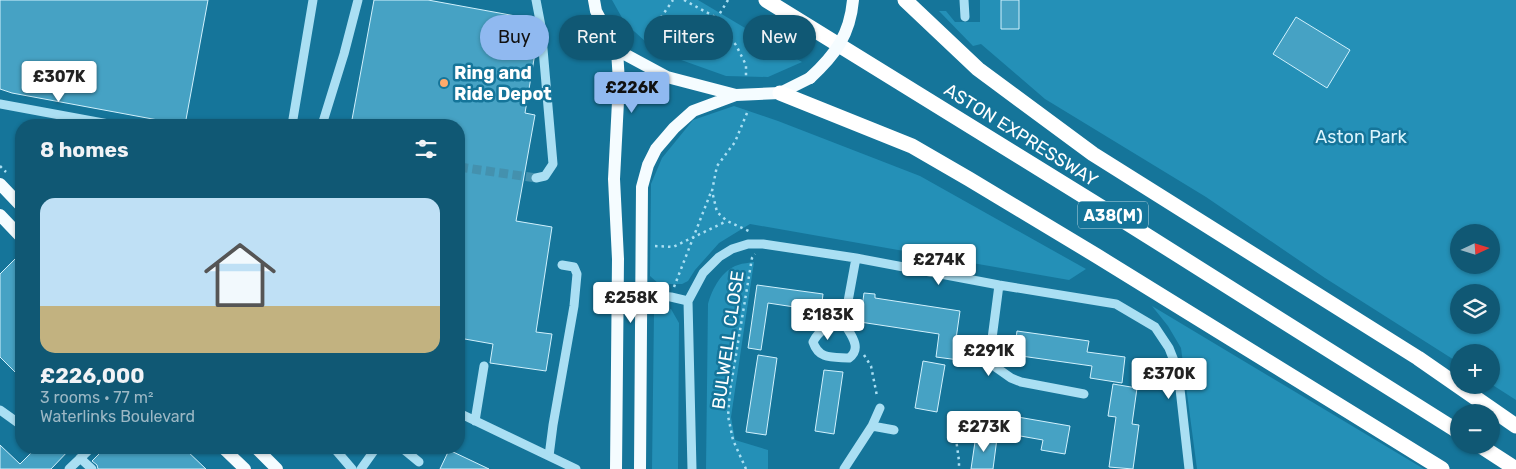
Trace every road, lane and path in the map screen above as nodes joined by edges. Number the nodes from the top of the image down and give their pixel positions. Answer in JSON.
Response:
{"nodes":[{"id":1,"x":313,"y":0,"type":"edge"},
{"id":2,"x":358,"y":0,"type":"edge"},
{"id":3,"x":536,"y":0,"type":"edge"},
{"id":4,"x":594,"y":0,"type":"edge"},
{"id":5,"x":673,"y":0,"type":"edge"},
{"id":6,"x":684,"y":0,"type":"edge"},
{"id":7,"x":728,"y":0,"type":"edge"},
{"id":8,"x":766,"y":0,"type":"edge"},
{"id":9,"x":854,"y":0,"type":"edge"},
{"id":10,"x":905,"y":0,"type":"edge"},
{"id":11,"x":964,"y":0,"type":"edge"},
{"id":12,"x":598,"y":15,"type":"edge"},
{"id":13,"x":663,"y":15,"type":"edge"},
{"id":14,"x":712,"y":15,"type":"edge"},
{"id":15,"x":719,"y":15,"type":"edge"},
{"id":16,"x":964,"y":17,"type":"dead end"},
{"id":17,"x":733,"y":42,"type":"edge"},
{"id":18,"x":634,"y":59,"type":"edge"},
{"id":19,"x":618,"y":60,"type":"edge"},
{"id":20,"x":746,"y":78,"type":"dead end"},
{"id":21,"x":780,"y":93,"type":"junction"},
{"id":22,"x":736,"y":95,"type":"junction"},
{"id":23,"x":0,"y":104,"type":"edge"},
{"id":24,"x":747,"y":113,"type":"dead end"},
{"id":25,"x":81,"y":119,"type":"edge"},
{"id":26,"x":293,"y":119,"type":"edge"},
{"id":27,"x":324,"y":119,"type":"edge"},
{"id":28,"x":536,"y":178,"type":"dead end"},
{"id":29,"x":0,"y":184,"type":"edge"},
{"id":30,"x":712,"y":191,"type":"junction"},
{"id":31,"x":15,"y":200,"type":"edge"},
{"id":32,"x":0,"y":215,"type":"edge"},
{"id":33,"x":727,"y":221,"type":"junction"},
{"id":34,"x":15,"y":231,"type":"edge"},
{"id":35,"x":693,"y":237,"type":"junction"},
{"id":36,"x":763,"y":244,"type":"junction"},
{"id":37,"x":642,"y":246,"type":"junction"},
{"id":38,"x":856,"y":258,"type":"junction"},
{"id":39,"x":562,"y":265,"type":"dead end"},
{"id":40,"x":999,"y":285,"type":"junction"},
{"id":41,"x":642,"y":294,"type":"junction"},
{"id":42,"x":671,"y":297,"type":"junction"},
{"id":43,"x":688,"y":301,"type":"junction"},
{"id":44,"x":844,"y":323,"type":"junction"},
{"id":45,"x":856,"y":349,"type":"junction"},
{"id":46,"x":484,"y":366,"type":"dead end"},
{"id":47,"x":1084,"y":394,"type":"dead end"},
{"id":48,"x":880,"y":408,"type":"joint"},
{"id":49,"x":0,"y":410,"type":"edge"},
{"id":50,"x":465,"y":416,"type":"edge"},
{"id":51,"x":15,"y":420,"type":"edge"},
{"id":52,"x":475,"y":421,"type":"junction"},
{"id":53,"x":872,"y":426,"type":"junction"},
{"id":54,"x":1450,"y":426,"type":"edge"},
{"id":55,"x":1516,"y":426,"type":"edge"},
{"id":56,"x":894,"y":430,"type":"dead end"},
{"id":57,"x":955,"y":431,"type":"dead end"},
{"id":58,"x":84,"y":454,"type":"edge"},
{"id":59,"x":229,"y":454,"type":"edge"},
{"id":60,"x":262,"y":454,"type":"edge"},
{"id":61,"x":339,"y":454,"type":"edge"},
{"id":62,"x":372,"y":454,"type":"edge"},
{"id":63,"x":409,"y":454,"type":"edge"},
{"id":64,"x":1493,"y":454,"type":"edge"},
{"id":65,"x":549,"y":456,"type":"junction"},
{"id":66,"x":80,"y":458,"type":"junction"},
{"id":67,"x":418,"y":462,"type":"dead end"},
{"id":68,"x":1516,"y":468,"type":"edge"},
{"id":69,"x":69,"y":469,"type":"edge"},
{"id":70,"x":92,"y":469,"type":"edge"},
{"id":71,"x":244,"y":469,"type":"edge"},
{"id":72,"x":277,"y":469,"type":"edge"},
{"id":73,"x":352,"y":469,"type":"edge"},
{"id":74,"x":361,"y":469,"type":"edge"},
{"id":75,"x":576,"y":469,"type":"edge"},
{"id":76,"x":616,"y":469,"type":"edge"},
{"id":77,"x":640,"y":469,"type":"edge"},
{"id":78,"x":692,"y":469,"type":"edge"},
{"id":79,"x":746,"y":469,"type":"edge"},
{"id":80,"x":844,"y":469,"type":"edge"},
{"id":81,"x":959,"y":469,"type":"edge"},
{"id":82,"x":1189,"y":469,"type":"edge"},
{"id":83,"x":1442,"y":469,"type":"edge"}],
"edges":[{"from":1,"to":26,"type":"street"},
{"from":2,"to":27,"type":"street"},
{"from":3,"to":28,"type":"street"},
{"from":4,"to":12,"type":"main road"},
{"from":5,"to":13,"type":"path"},
{"from":6,"to":14,"type":"path"},
{"from":7,"to":15,"type":"path"},
{"from":8,"to":54,"type":"highway","name":"ASTON EXPRESSWAY","number":"A38(M)"},
{"from":9,"to":21,"type":"main road","bridge":true},
{"from":10,"to":55,"type":"highway"},
{"from":11,"to":16,"type":"street"},
{"from":17,"to":20,"type":"path"},
{"from":18,"to":22,"type":"main road"},
{"from":19,"to":76,"type":"main road"},
{"from":21,"to":22,"type":"main road"},
{"from":21,"to":83,"type":"highway"},
{"from":22,"to":37,"type":"main road"},
{"from":23,"to":25,"type":"street"},
{"from":24,"to":30,"type":"path"},
{"from":29,"to":31,"type":"main road"},
{"from":30,"to":33,"type":"path"},
{"from":30,"to":35,"type":"path"},
{"from":32,"to":34,"type":"main road"},
{"from":33,"to":35,"type":"path"},
{"from":33,"to":36,"type":"path"},
{"from":35,"to":37,"type":"path"},
{"from":35,"to":42,"type":"path"},
{"from":36,"to":38,"type":"street"},
{"from":36,"to":43,"type":"street"},
{"from":36,"to":79,"type":"path","name":"BULWELL CLOSE"},
{"from":37,"to":41,"type":"main road"},
{"from":38,"to":40,"type":"street"},
{"from":38,"to":44,"type":"street"},
{"from":39,"to":65,"type":"street"},
{"from":40,"to":47,"type":"street"},
{"from":40,"to":82,"type":"street"},
{"from":41,"to":42,"type":"street"},
{"from":41,"to":77,"type":"main road"},
{"from":42,"to":43,"type":"street"},
{"from":43,"to":78,"type":"street"},
{"from":44,"to":45,"type":"street"},
{"from":44,"to":45,"type":"street"},
{"from":45,"to":48,"type":"path"},
{"from":46,"to":52,"type":"street"},
{"from":48,"to":53,"type":"street"},
{"from":49,"to":51,"type":"street"},
{"from":50,"to":52,"type":"street"},
{"from":52,"to":65,"type":"street"},
{"from":53,"to":56,"type":"street"},
{"from":53,"to":80,"type":"street"},
{"from":57,"to":81,"type":"path"},
{"from":58,"to":66,"type":"street"},
{"from":59,"to":71,"type":"main road"},
{"from":60,"to":72,"type":"main road"},
{"from":61,"to":73,"type":"street"},
{"from":62,"to":74,"type":"street"},
{"from":63,"to":67,"type":"street"},
{"from":64,"to":68,"type":"highway"},
{"from":65,"to":75,"type":"street"},
{"from":66,"to":69,"type":"street"},
{"from":66,"to":70,"type":"street"}]}
